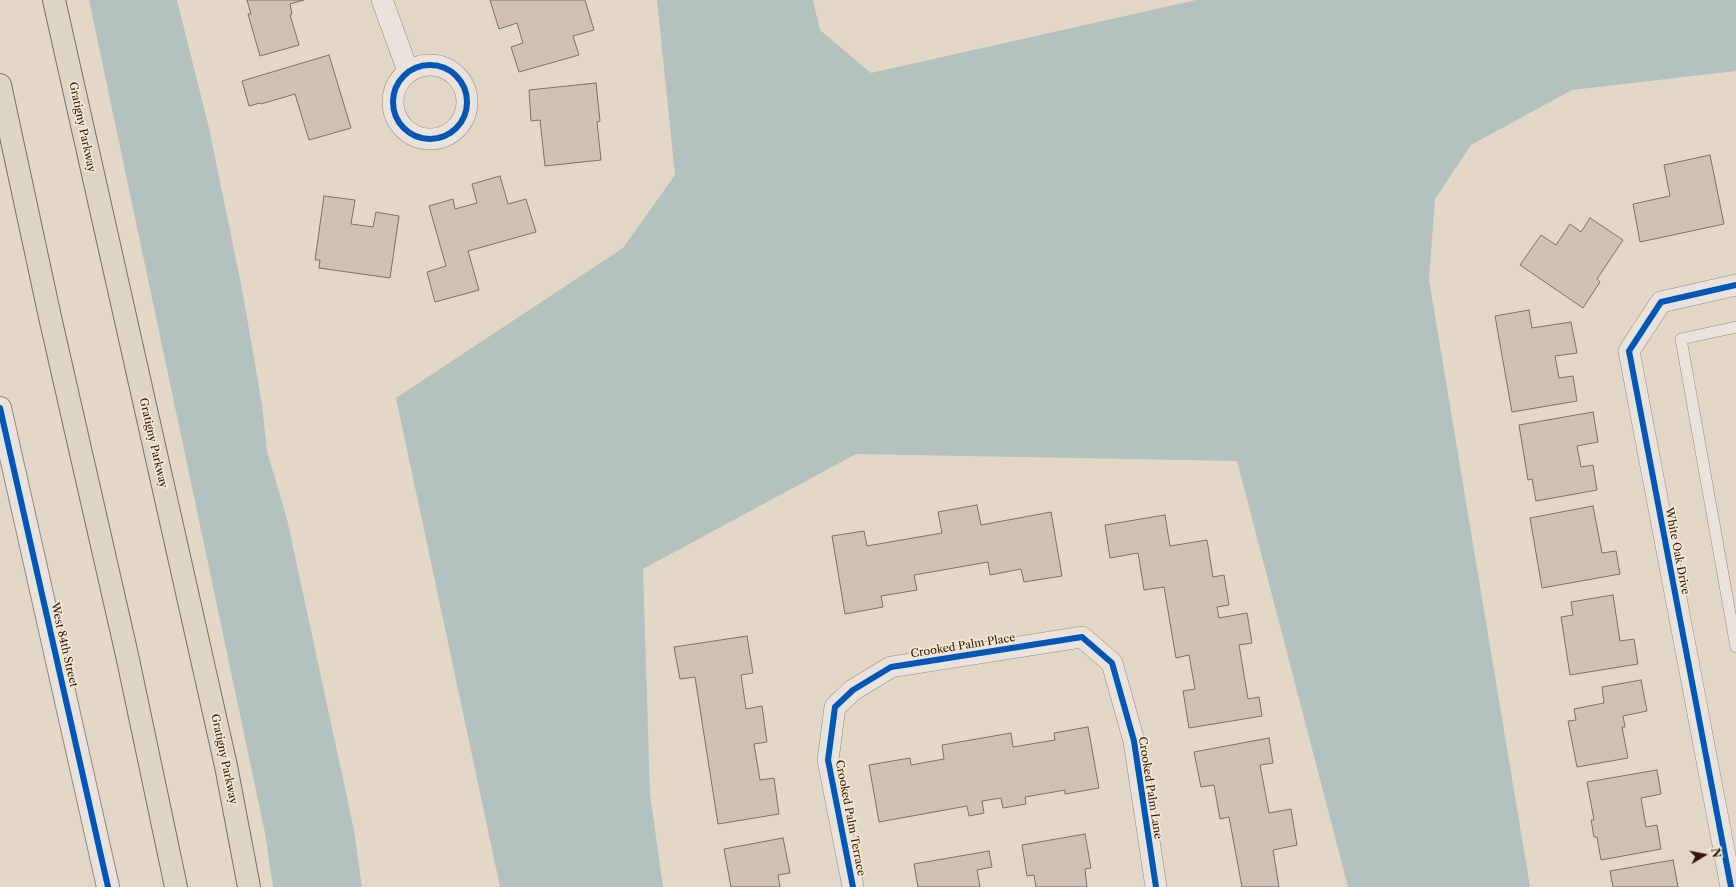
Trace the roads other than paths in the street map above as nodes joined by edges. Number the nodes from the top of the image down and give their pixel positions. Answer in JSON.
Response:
{"nodes":[{"id":1,"x":54,"y":0,"type":"edge"},
{"id":2,"x":382,"y":0,"type":"edge"},
{"id":3,"x":408,"y":71,"type":"dead end"},
{"id":4,"x":0,"y":85,"type":"edge"},
{"id":5,"x":1736,"y":285,"type":"edge"},
{"id":6,"x":1736,"y":327,"type":"edge"},
{"id":7,"x":0,"y":408,"type":"edge"},
{"id":8,"x":1082,"y":636,"type":"joint"},
{"id":9,"x":1736,"y":647,"type":"edge"},
{"id":10,"x":853,"y":690,"type":"joint"},
{"id":11,"x":108,"y":887,"type":"edge"},
{"id":12,"x":176,"y":887,"type":"edge"},
{"id":13,"x":249,"y":887,"type":"edge"},
{"id":14,"x":853,"y":887,"type":"edge"},
{"id":15,"x":1156,"y":887,"type":"edge"},
{"id":16,"x":1731,"y":887,"type":"edge"}],
"edges":[{"from":1,"to":13,"type":"highway","name":"Gratigny Parkway"},
{"from":2,"to":3,"type":"street"},
{"from":4,"to":12,"type":"highway"},
{"from":5,"to":16,"type":"street","name":"White Oak Drive"},
{"from":6,"to":9,"type":"lane"},
{"from":7,"to":11,"type":"street","name":"West 84th Street"},
{"from":8,"to":10,"type":"street","name":"Crooked Palm Place"},
{"from":8,"to":15,"type":"street","name":"Crooked Palm Lane"},
{"from":10,"to":14,"type":"street","name":"Crooked Palm Terrace"}]}
